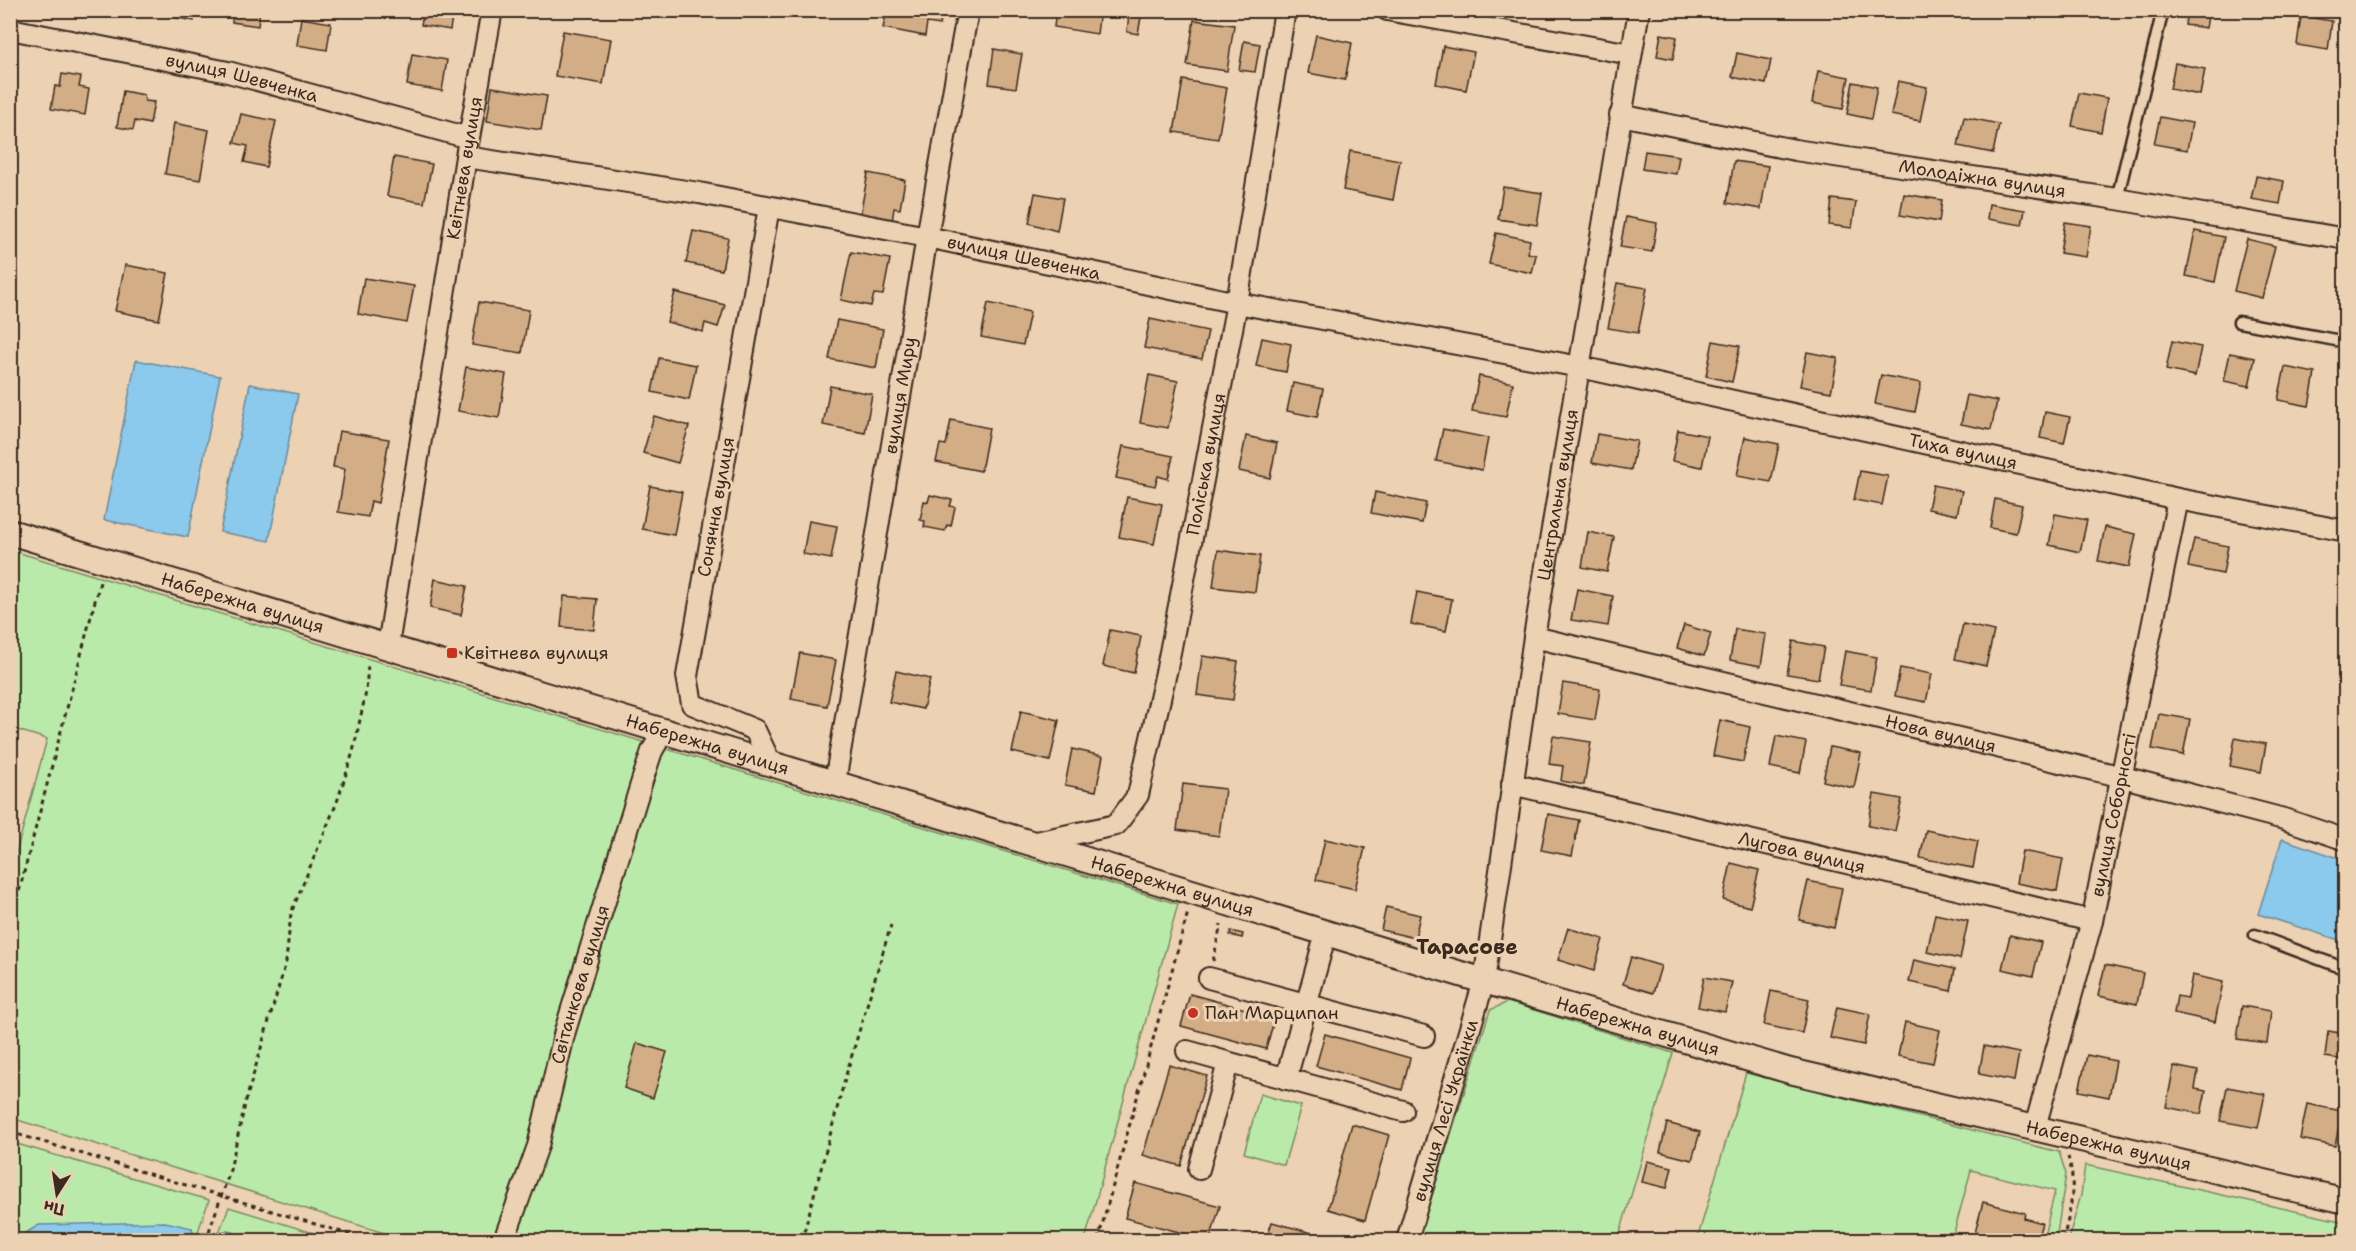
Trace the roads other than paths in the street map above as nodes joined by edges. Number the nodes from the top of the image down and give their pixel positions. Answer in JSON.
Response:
{"nodes":[{"id":1,"x":492,"y":10,"type":"edge"},
{"id":2,"x":968,"y":10,"type":"edge"},
{"id":3,"x":1285,"y":10,"type":"edge"},
{"id":4,"x":1387,"y":10,"type":"edge"},
{"id":5,"x":1639,"y":10,"type":"edge"},
{"id":6,"x":2163,"y":10,"type":"edge"},
{"id":7,"x":10,"y":29,"type":"edge"},
{"id":8,"x":1631,"y":54,"type":"junction"},
{"id":9,"x":1620,"y":115,"type":"junction"},
{"id":10,"x":467,"y":148,"type":"junction"},
{"id":11,"x":2118,"y":200,"type":"junction"},
{"id":12,"x":769,"y":207,"type":"junction"},
{"id":13,"x":927,"y":237,"type":"junction"},
{"id":14,"x":2346,"y":239,"type":"edge"},
{"id":15,"x":1237,"y":303,"type":"junction"},
{"id":16,"x":2239,"y":322,"type":"dead end"},
{"id":17,"x":2346,"y":342,"type":"edge"},
{"id":18,"x":1580,"y":367,"type":"junction"},
{"id":19,"x":2178,"y":499,"type":"junction"},
{"id":20,"x":2346,"y":531,"type":"edge"},
{"id":21,"x":10,"y":532,"type":"edge"},
{"id":22,"x":1534,"y":637,"type":"junction"},
{"id":23,"x":378,"y":643,"type":"junction"},
{"id":24,"x":664,"y":730,"type":"junction"},
{"id":25,"x":770,"y":762,"type":"junction"},
{"id":26,"x":2123,"y":777,"type":"junction"},
{"id":27,"x":835,"y":782,"type":"junction"},
{"id":28,"x":1512,"y":784,"type":"junction"},
{"id":29,"x":2346,"y":840,"type":"edge"},
{"id":30,"x":1031,"y":843,"type":"junction"},
{"id":31,"x":2092,"y":921,"type":"junction"},
{"id":32,"x":1326,"y":933,"type":"junction"},
{"id":33,"x":2255,"y":935,"type":"dead end"},
{"id":34,"x":2346,"y":969,"type":"edge"},
{"id":35,"x":1209,"y":978,"type":"road end"},
{"id":36,"x":1484,"y":981,"type":"junction"},
{"id":37,"x":1307,"y":1004,"type":"junction"},
{"id":38,"x":1424,"y":1036,"type":"dead end"},
{"id":39,"x":1187,"y":1051,"type":"dead end"},
{"id":40,"x":1228,"y":1063,"type":"junction"},
{"id":41,"x":1286,"y":1079,"type":"junction"},
{"id":42,"x":1403,"y":1111,"type":"dead end"},
{"id":43,"x":2047,"y":1130,"type":"junction"},
{"id":44,"x":1199,"y":1169,"type":"dead end"},
{"id":45,"x":2346,"y":1202,"type":"edge"},
{"id":46,"x":504,"y":1240,"type":"edge"},
{"id":47,"x":1407,"y":1240,"type":"edge"}],
"edges":[{"from":1,"to":10,"type":"street","name":"Квітнева вулиця"},
{"from":2,"to":13,"type":"street","name":"вулиця Миру"},
{"from":3,"to":15,"type":"street","name":"Поліська вулиця"},
{"from":4,"to":8,"type":"street"},
{"from":5,"to":8,"type":"street","name":"Центральна вулиця"},
{"from":6,"to":11,"type":"lane"},
{"from":7,"to":10,"type":"street","name":"вулиця Шевченка"},
{"from":8,"to":9,"type":"street","name":"Центральна вулиця"},
{"from":9,"to":11,"type":"street","name":"Молодіжна вулиця"},
{"from":9,"to":18,"type":"street","name":"Центральна вулиця"},
{"from":10,"to":12,"type":"street","name":"вулиця Шевченка"},
{"from":10,"to":23,"type":"street","name":"Квітнева вулиця"},
{"from":11,"to":14,"type":"street","name":"Молодіжна вулиця"},
{"from":12,"to":13,"type":"street","name":"вулиця Шевченка"},
{"from":12,"to":25,"type":"street","name":"Сонячна вулиця"},
{"from":13,"to":15,"type":"street","name":"вулиця Шевченка"},
{"from":13,"to":27,"type":"street","name":"вулиця Миру"},
{"from":15,"to":18,"type":"street","name":"вулиця Шевченка"},
{"from":15,"to":30,"type":"street","name":"Поліська вулиця"},
{"from":16,"to":17,"type":"lane"},
{"from":18,"to":19,"type":"street","name":"Тиха вулиця"},
{"from":18,"to":22,"type":"street","name":"Центральна вулиця"},
{"from":19,"to":20,"type":"street","name":"Тиха вулиця"},
{"from":19,"to":26,"type":"street","name":"вулиця Соборності"},
{"from":21,"to":23,"type":"street","name":"Набережна вулиця"},
{"from":22,"to":26,"type":"street","name":"Нова вулиця"},
{"from":22,"to":28,"type":"street","name":"Центральна вулиця"},
{"from":23,"to":24,"type":"street","name":"Набережна вулиця"},
{"from":24,"to":25,"type":"street","name":"Набережна вулиця"},
{"from":24,"to":46,"type":"street","name":"Світанкова вулиця"},
{"from":25,"to":27,"type":"street","name":"Набережна вулиця"},
{"from":26,"to":29,"type":"street","name":"Нова вулиця"},
{"from":26,"to":31,"type":"street","name":"вулиця Соборності"},
{"from":27,"to":30,"type":"street","name":"Набережна вулиця"},
{"from":28,"to":31,"type":"street","name":"Лугова вулиця"},
{"from":28,"to":36,"type":"street","name":"Центральна вулиця"},
{"from":30,"to":32,"type":"street","name":"Набережна вулиця"},
{"from":31,"to":43,"type":"street","name":"вулиця Соборності"},
{"from":32,"to":36,"type":"street","name":"Набережна вулиця"},
{"from":32,"to":37,"type":"street"},
{"from":33,"to":34,"type":"lane"},
{"from":35,"to":37,"type":"street"},
{"from":36,"to":43,"type":"street","name":"Набережна вулиця"},
{"from":36,"to":47,"type":"street","name":"вулиця Лесі Українки"},
{"from":37,"to":38,"type":"street"},
{"from":37,"to":41,"type":"street"},
{"from":39,"to":40,"type":"street"},
{"from":40,"to":41,"type":"street"},
{"from":40,"to":44,"type":"street"},
{"from":41,"to":42,"type":"street"},
{"from":43,"to":45,"type":"street","name":"Набережна вулиця"}]}
